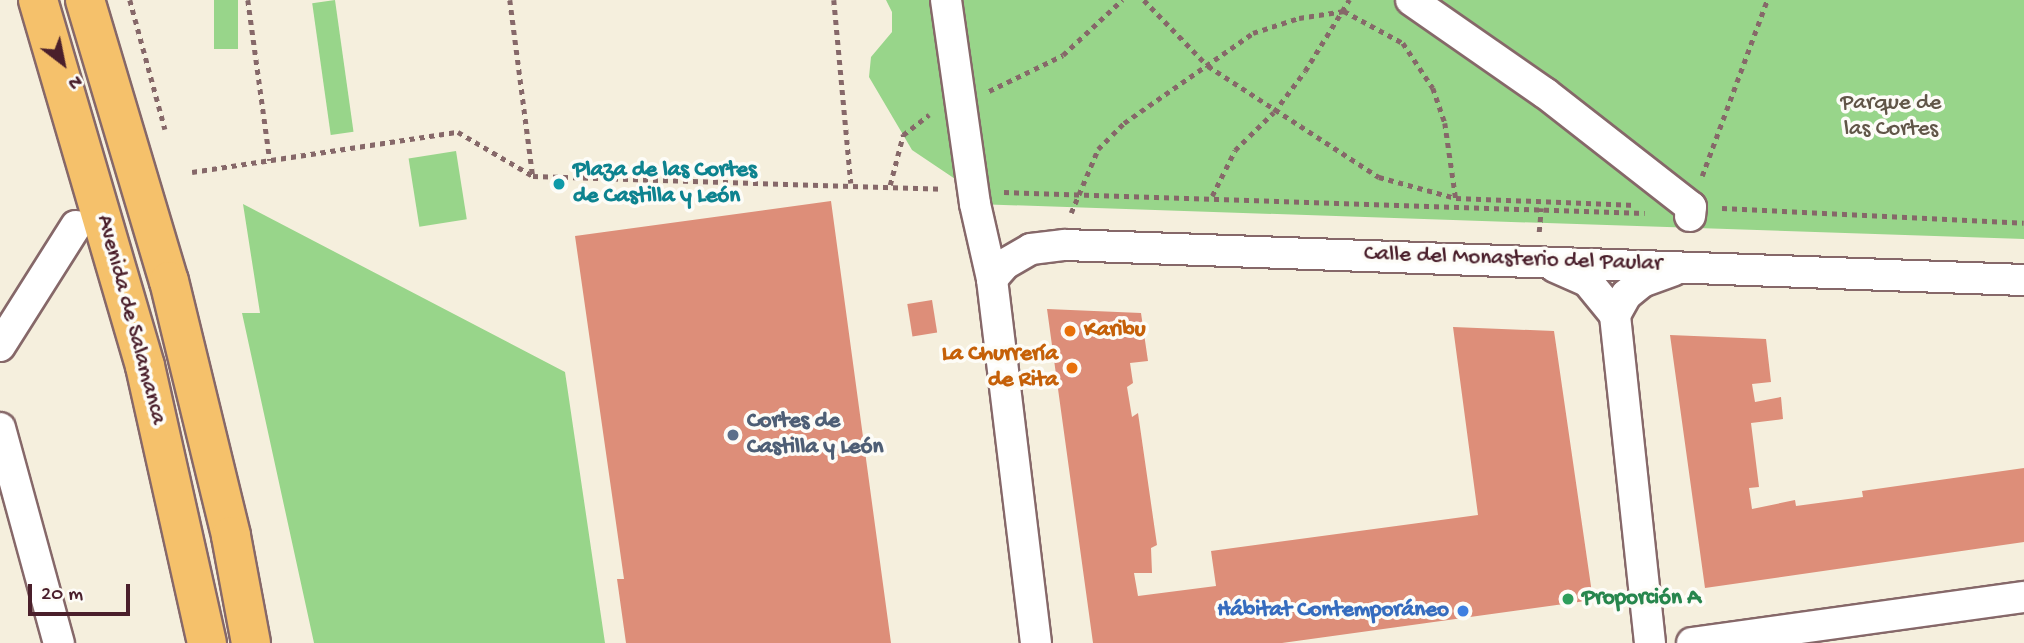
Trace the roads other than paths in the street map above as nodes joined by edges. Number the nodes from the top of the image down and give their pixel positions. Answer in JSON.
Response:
{"nodes":[{"id":1,"x":38,"y":0,"type":"edge"},
{"id":2,"x":85,"y":0,"type":"edge"},
{"id":3,"x":946,"y":0,"type":"edge"},
{"id":4,"x":1411,"y":0,"type":"edge"},
{"id":5,"x":86,"y":211,"type":"junction"},
{"id":6,"x":1690,"y":211,"type":"road end"},
{"id":7,"x":1538,"y":261,"type":"junction"},
{"id":8,"x":1687,"y":266,"type":"junction"},
{"id":9,"x":999,"y":272,"type":"junction"},
{"id":10,"x":2024,"y":280,"type":"edge"},
{"id":11,"x":1615,"y":315,"type":"junction"},
{"id":12,"x":0,"y":346,"type":"edge"},
{"id":13,"x":0,"y":428,"type":"edge"},
{"id":14,"x":2024,"y":597,"type":"edge"},
{"id":15,"x":59,"y":643,"type":"edge"},
{"id":16,"x":207,"y":643,"type":"edge"},
{"id":17,"x":251,"y":643,"type":"edge"},
{"id":18,"x":1036,"y":643,"type":"edge"},
{"id":19,"x":1650,"y":643,"type":"edge"},
{"id":20,"x":1692,"y":643,"type":"edge"}],
"edges":[{"from":1,"to":5,"type":"highway","name":"Avenida de Salamanca"},
{"from":2,"to":17,"type":"highway","name":"Avenida de Salamanca"},
{"from":3,"to":9,"type":"street"},
{"from":4,"to":6,"type":"street"},
{"from":5,"to":12,"type":"street"},
{"from":5,"to":16,"type":"highway","name":"Avenida de Salamanca"},
{"from":7,"to":8,"type":"street","name":"Calle del Monasterio del Paular"},
{"from":7,"to":9,"type":"street","name":"Calle del Monasterio del Paular"},
{"from":7,"to":11,"type":"street"},
{"from":8,"to":10,"type":"street","name":"Calle del Monasterio del Paular"},
{"from":8,"to":11,"type":"street"},
{"from":9,"to":18,"type":"street"},
{"from":11,"to":19,"type":"street"},
{"from":13,"to":15,"type":"street"},
{"from":14,"to":20,"type":"street"}]}
